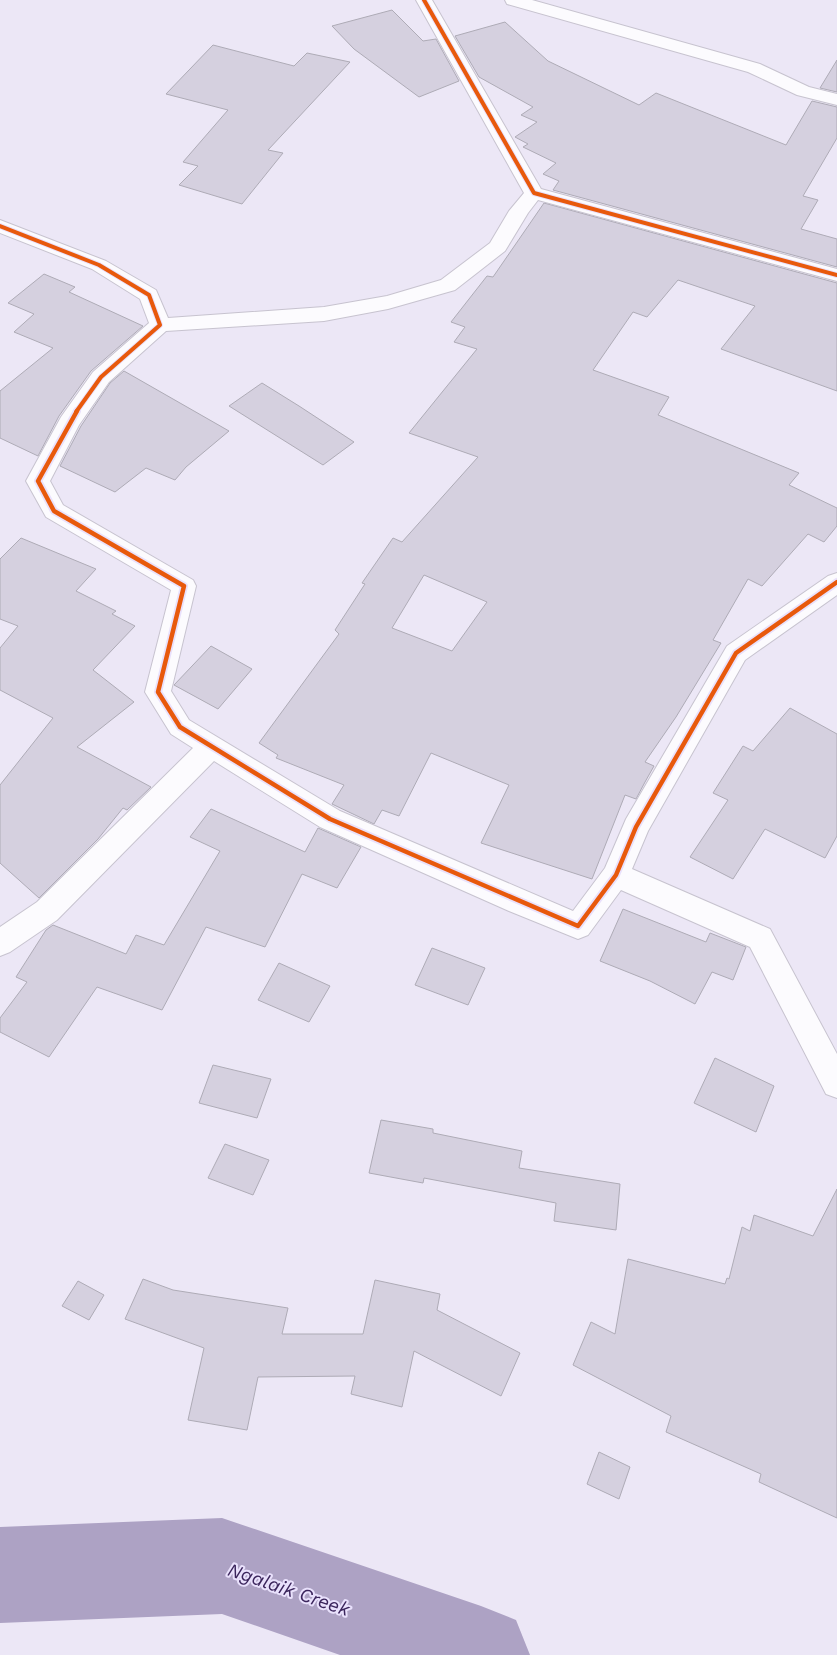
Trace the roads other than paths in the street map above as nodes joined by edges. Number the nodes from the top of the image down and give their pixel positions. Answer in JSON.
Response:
{"nodes":[{"id":1,"x":424,"y":0,"type":"edge"},
{"id":2,"x":513,"y":0,"type":"edge"},
{"id":3,"x":837,"y":100,"type":"edge"},
{"id":4,"x":534,"y":193,"type":"junction"},
{"id":5,"x":0,"y":226,"type":"edge"},
{"id":6,"x":837,"y":275,"type":"edge"},
{"id":7,"x":160,"y":325,"type":"junction"},
{"id":8,"x":837,"y":582,"type":"edge"},
{"id":9,"x":211,"y":748,"type":"junction"},
{"id":10,"x":616,"y":875,"type":"junction"},
{"id":11,"x":0,"y":943,"type":"edge"},
{"id":12,"x":837,"y":1084,"type":"edge"}],
"edges":[{"from":1,"to":4,"type":"street"},
{"from":2,"to":3,"type":"street"},
{"from":4,"to":6,"type":"street"},
{"from":4,"to":7,"type":"street"},
{"from":5,"to":7,"type":"street"},
{"from":7,"to":9,"type":"street"},
{"from":8,"to":10,"type":"street"},
{"from":9,"to":10,"type":"street"},
{"from":9,"to":11,"type":"street"},
{"from":10,"to":12,"type":"street"}]}
